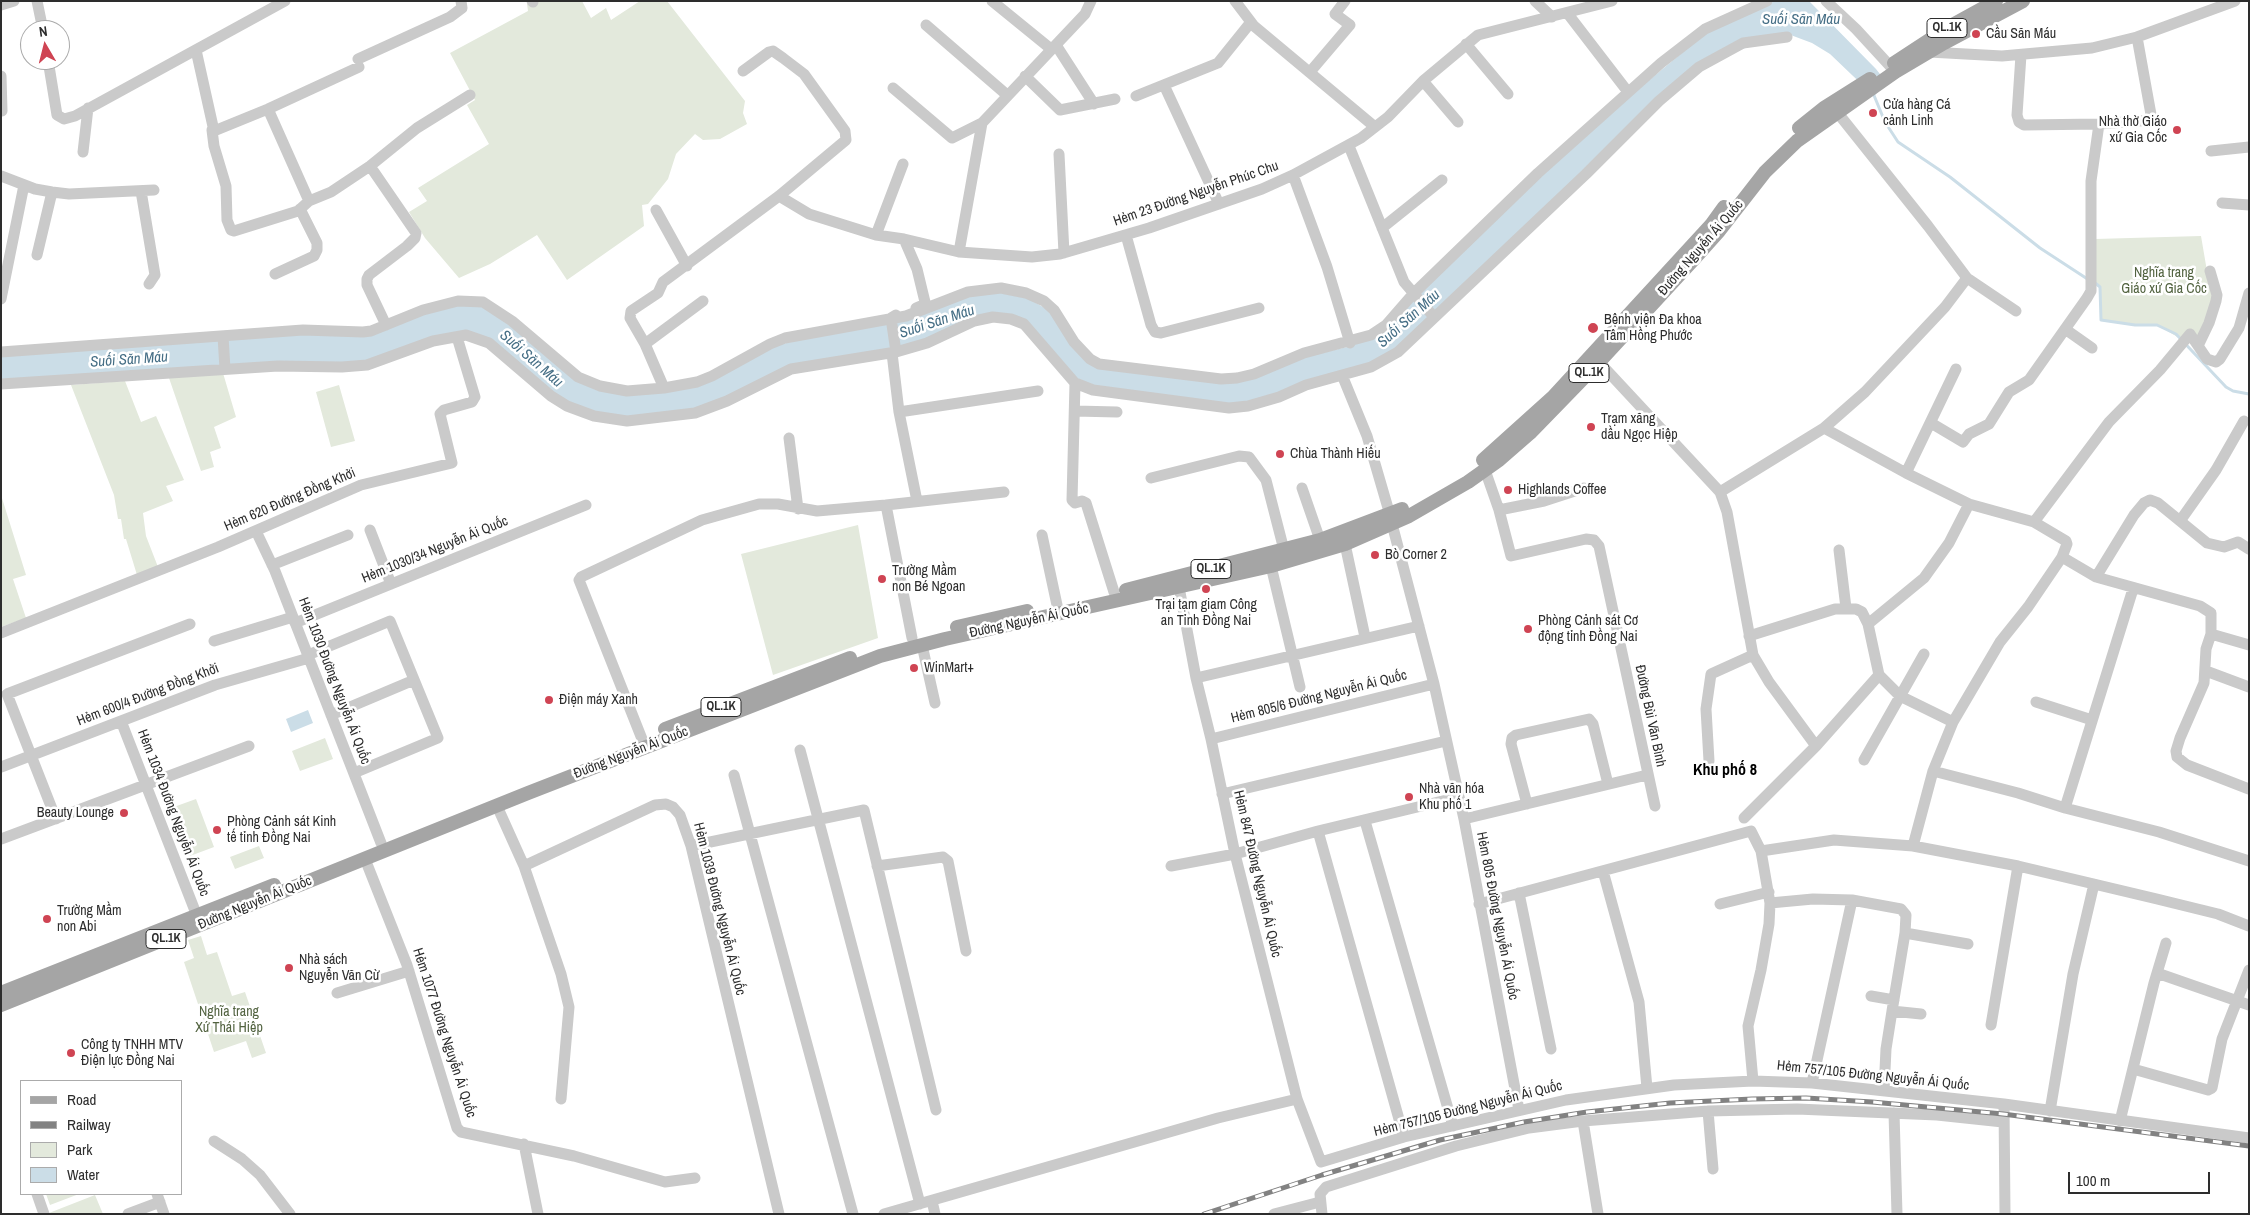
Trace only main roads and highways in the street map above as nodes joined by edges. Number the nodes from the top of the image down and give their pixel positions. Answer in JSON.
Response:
{"nodes":[{"id":1,"x":1996,"y":1,"type":"edge"},
{"id":2,"x":2023,"y":1,"type":"edge"},
{"id":3,"x":1892,"y":69,"type":"junction"},
{"id":4,"x":1856,"y":95,"type":"junction"},
{"id":5,"x":1697,"y":248,"type":"junction"},
{"id":6,"x":1483,"y":466,"type":"junction"},
{"id":7,"x":1391,"y":519,"type":"junction"},
{"id":8,"x":917,"y":641,"type":"junction"},
{"id":9,"x":526,"y":789,"type":"junction"},
{"id":10,"x":383,"y":847,"type":"junction"},
{"id":11,"x":338,"y":865,"type":"junction"},
{"id":12,"x":1,"y":992,"type":"edge"},
{"id":13,"x":1,"y":1004,"type":"edge"}],
"edges":[{"from":1,"to":3,"type":"main road","number":"QL.1K"},
{"from":2,"to":3,"type":"main road","name":"Đường Nguyễn Ái Quốc","number":"QL.1K"},
{"from":3,"to":4,"type":"main road","name":"Đường Nguyễn Ái Quốc","number":"QL.1K"},
{"from":4,"to":5,"type":"main road","name":"Đường Nguyễn Ái Quốc","number":"QL.1K"},
{"from":4,"to":5,"type":"main road","name":"Đường Nguyễn Ái Quốc","number":"QL.1K"},
{"from":5,"to":6,"type":"main road","name":"Đường Nguyễn Ái Quốc","number":"QL.1K"},
{"from":5,"to":6,"type":"main road","name":"Đường Nguyễn Ái Quốc","number":"QL.1K"},
{"from":6,"to":7,"type":"main road","name":"Đường Nguyễn Ái Quốc","number":"QL.1K"},
{"from":7,"to":8,"type":"main road","name":"Đường Nguyễn Ái Quốc","number":"QL.1K"},
{"from":7,"to":8,"type":"main road","name":"Đường Nguyễn Ái Quốc","number":"QL.1K"},
{"from":8,"to":9,"type":"main road","name":"Đường Nguyễn Ái Quốc","number":"QL.1K"},
{"from":8,"to":9,"type":"main road","name":"Đường Nguyễn Ái Quốc","number":"QL.1K"},
{"from":9,"to":10,"type":"main road","name":"Đường Nguyễn Ái Quốc","number":"QL.1K"},
{"from":9,"to":10,"type":"main road","name":"Đường Nguyễn Ái Quốc","number":"QL.1K"},
{"from":10,"to":11,"type":"main road","name":"Đường Nguyễn Ái Quốc","number":"QL.1K"},
{"from":11,"to":12,"type":"main road","name":"Đường Nguyễn Ái Quốc","number":"QL.1K"},
{"from":11,"to":13,"type":"main road","name":"Đường Nguyễn Ái Quốc","number":"QL.1K"}]}
